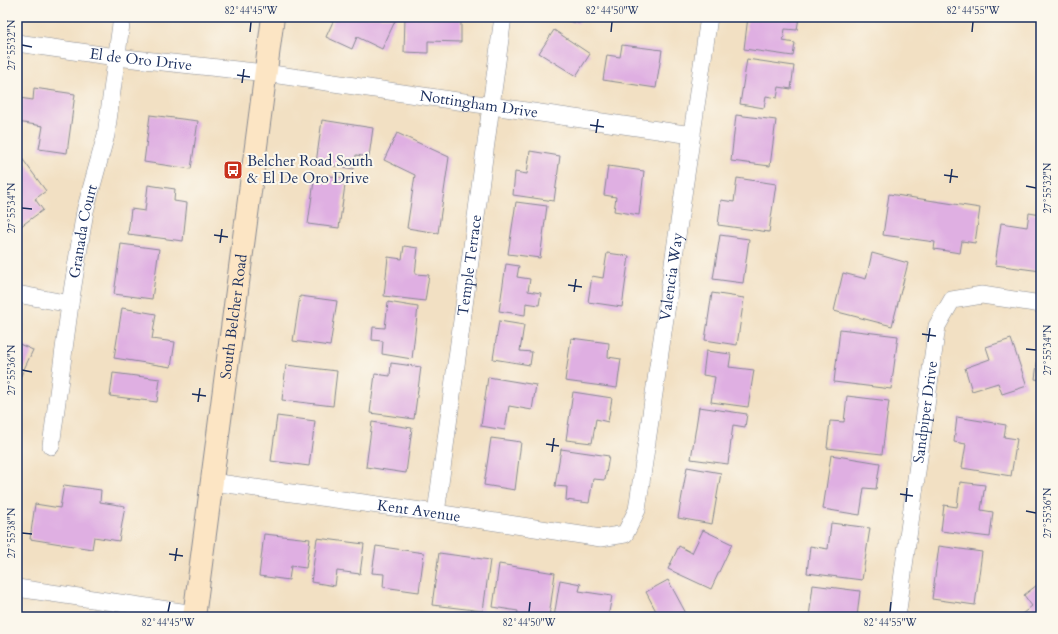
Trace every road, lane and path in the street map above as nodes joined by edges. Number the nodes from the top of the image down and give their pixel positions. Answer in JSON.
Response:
{"nodes":[{"id":1,"x":122,"y":17,"type":"edge"},
{"id":2,"x":274,"y":17,"type":"edge"},
{"id":3,"x":504,"y":17,"type":"edge"},
{"id":4,"x":709,"y":17,"type":"edge"},
{"id":5,"x":17,"y":43,"type":"edge"},
{"id":6,"x":116,"y":57,"type":"junction"},
{"id":7,"x":265,"y":73,"type":"junction"},
{"id":8,"x":491,"y":106,"type":"junction"},
{"id":9,"x":692,"y":135,"type":"junction"},
{"id":10,"x":17,"y":294,"type":"edge"},
{"id":11,"x":70,"y":304,"type":"junction"},
{"id":12,"x":1041,"y":304,"type":"edge"},
{"id":13,"x":51,"y":446,"type":"dead end"},
{"id":14,"x":212,"y":482,"type":"junction"},
{"id":15,"x":436,"y":513,"type":"junction"},
{"id":16,"x":625,"y":534,"type":"joint"},
{"id":17,"x":17,"y":588,"type":"edge"},
{"id":18,"x":195,"y":615,"type":"edge"},
{"id":19,"x":897,"y":617,"type":"edge"}],
"edges":[{"from":1,"to":6,"type":"street","name":"Granada Court"},
{"from":2,"to":7,"type":"main road","name":"South Belcher Road"},
{"from":3,"to":8,"type":"street","name":"Temple Terrace"},
{"from":4,"to":9,"type":"street","name":"Valencia Way"},
{"from":5,"to":6,"type":"street","name":"El de Oro Drive"},
{"from":6,"to":7,"type":"street","name":"El de Oro Drive"},
{"from":6,"to":11,"type":"street","name":"Granada Court"},
{"from":7,"to":8,"type":"street","name":"Nottingham Drive"},
{"from":7,"to":14,"type":"main road","name":"South Belcher Road"},
{"from":8,"to":9,"type":"street","name":"Nottingham Drive"},
{"from":8,"to":15,"type":"street","name":"Temple Terrace"},
{"from":9,"to":16,"type":"street","name":"Valencia Way"},
{"from":10,"to":11,"type":"street"},
{"from":11,"to":13,"type":"street","name":"Granada Court"},
{"from":12,"to":19,"type":"street","name":"Sandpiper Drive"},
{"from":14,"to":15,"type":"street","name":"Kent Avenue"},
{"from":14,"to":18,"type":"main road","name":"South Belcher Road"},
{"from":15,"to":16,"type":"street","name":"Kent Avenue"},
{"from":17,"to":18,"type":"street"}]}
